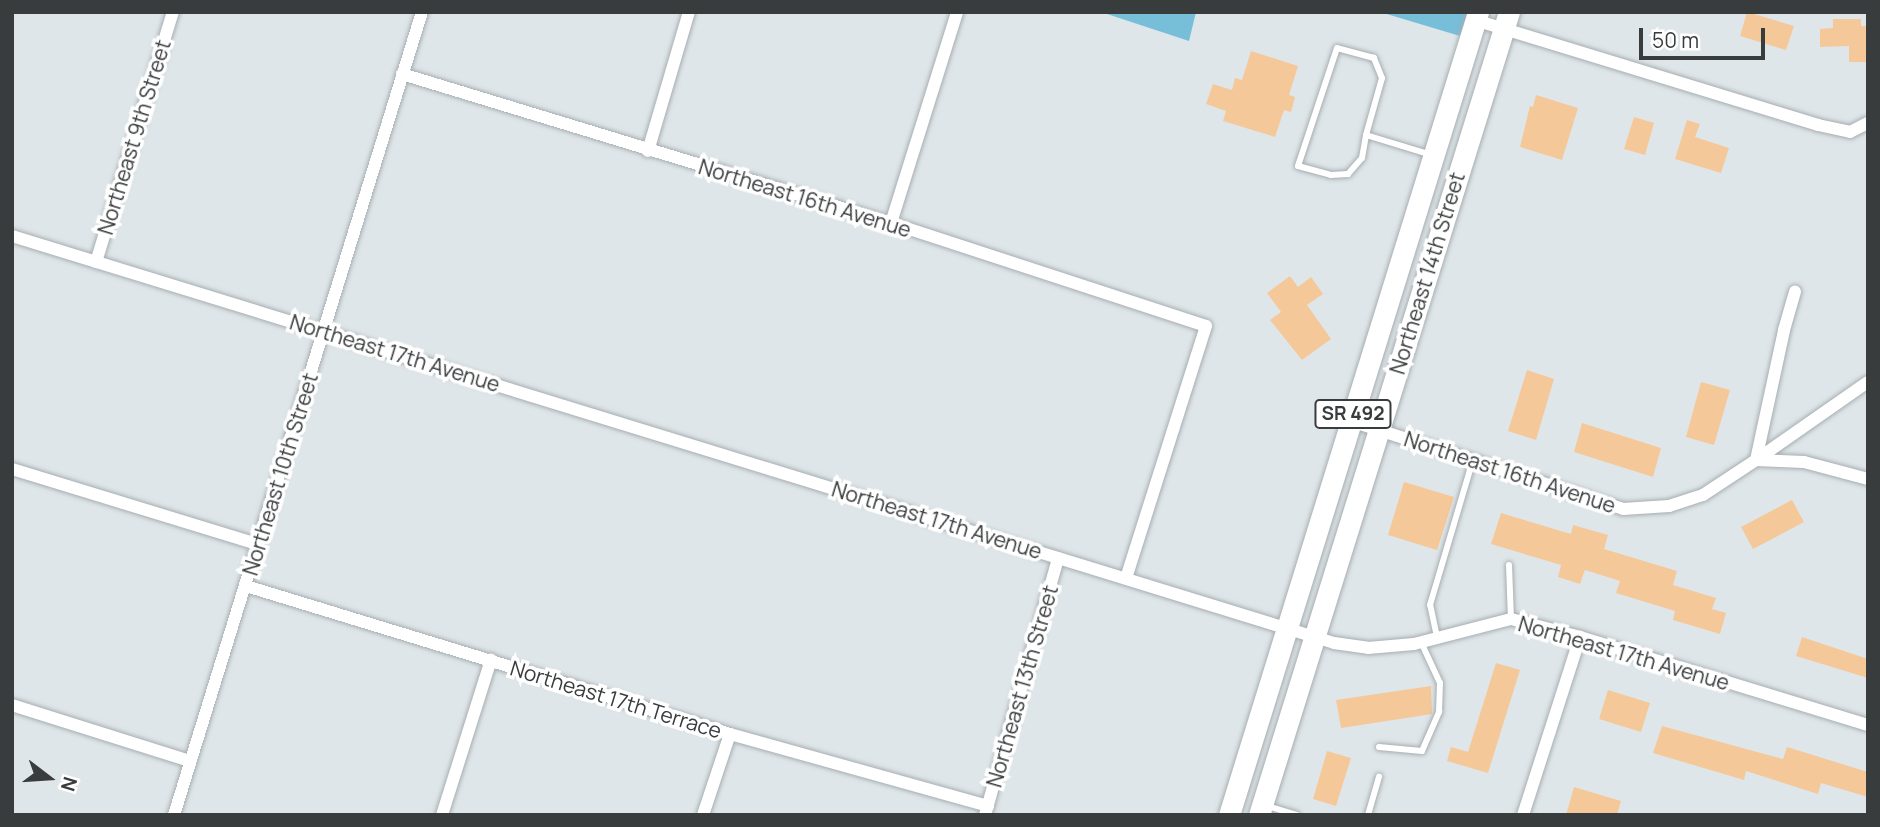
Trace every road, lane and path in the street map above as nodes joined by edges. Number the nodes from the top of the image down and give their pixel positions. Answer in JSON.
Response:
{"nodes":[{"id":1,"x":422,"y":12,"type":"edge"},
{"id":2,"x":689,"y":12,"type":"edge"},
{"id":3,"x":957,"y":12,"type":"edge"},
{"id":4,"x":168,"y":14,"type":"edge"},
{"id":5,"x":1477,"y":16,"type":"edge"},
{"id":6,"x":1506,"y":20,"type":"edge"},
{"id":7,"x":402,"y":74,"type":"junction"},
{"id":8,"x":1868,"y":123,"type":"edge"},
{"id":9,"x":1366,"y":135,"type":"junction"},
{"id":10,"x":648,"y":151,"type":"junction"},
{"id":11,"x":1433,"y":155,"type":"junction"},
{"id":12,"x":891,"y":223,"type":"junction"},
{"id":13,"x":12,"y":236,"type":"edge"},
{"id":14,"x":96,"y":262,"type":"junction"},
{"id":15,"x":1795,"y":292,"type":"dead end"},
{"id":16,"x":325,"y":332,"type":"junction"},
{"id":17,"x":1868,"y":382,"type":"edge"},
{"id":18,"x":1351,"y":421,"type":"junction"},
{"id":19,"x":1378,"y":430,"type":"junction"},
{"id":20,"x":1473,"y":460,"type":"junction"},
{"id":21,"x":1756,"y":460,"type":"junction"},
{"id":22,"x":12,"y":468,"type":"edge"},
{"id":23,"x":1868,"y":479,"type":"edge"},
{"id":24,"x":258,"y":544,"type":"junction"},
{"id":25,"x":1058,"y":558,"type":"junction"},
{"id":26,"x":1509,"y":565,"type":"dead end"},
{"id":27,"x":1126,"y":578,"type":"junction"},
{"id":28,"x":246,"y":586,"type":"junction"},
{"id":29,"x":1511,"y":619,"type":"junction"},
{"id":30,"x":1287,"y":628,"type":"junction"},
{"id":31,"x":1315,"y":637,"type":"junction"},
{"id":32,"x":1580,"y":637,"type":"junction"},
{"id":33,"x":1437,"y":638,"type":"junction"},
{"id":34,"x":1421,"y":642,"type":"junction"},
{"id":35,"x":491,"y":660,"type":"junction"},
{"id":36,"x":12,"y":705,"type":"edge"},
{"id":37,"x":1868,"y":725,"type":"edge"},
{"id":38,"x":730,"y":734,"type":"junction"},
{"id":39,"x":1379,"y":747,"type":"dead end"},
{"id":40,"x":190,"y":761,"type":"junction"},
{"id":41,"x":1379,"y":777,"type":"dead end"},
{"id":42,"x":1261,"y":810,"type":"edge"},
{"id":43,"x":987,"y":811,"type":"edge"},
{"id":44,"x":174,"y":815,"type":"edge"},
{"id":45,"x":442,"y":815,"type":"edge"},
{"id":46,"x":703,"y":815,"type":"edge"},
{"id":47,"x":1229,"y":815,"type":"edge"},
{"id":48,"x":1296,"y":815,"type":"edge"},
{"id":49,"x":1368,"y":815,"type":"edge"},
{"id":50,"x":1523,"y":815,"type":"edge"}],
"edges":[{"from":1,"to":7,"type":"street","name":"Northeast 10th Street"},
{"from":2,"to":10,"type":"street"},
{"from":3,"to":12,"type":"street"},
{"from":4,"to":14,"type":"street","name":"Northeast 9th Street"},
{"from":5,"to":6,"type":"street"},
{"from":5,"to":11,"type":"main road","name":"Northeast 14th Street","number":"SR 492"},
{"from":6,"to":8,"type":"street"},
{"from":6,"to":19,"type":"main road","name":"Northeast 14th Street","number":"SR 492"},
{"from":7,"to":10,"type":"street","name":"Northeast 16th Avenue"},
{"from":7,"to":16,"type":"street","name":"Northeast 10th Street"},
{"from":9,"to":9,"type":"lane"},
{"from":9,"to":11,"type":"lane"},
{"from":10,"to":12,"type":"street","name":"Northeast 16th Avenue"},
{"from":11,"to":18,"type":"main road","name":"Northeast 14th Street","number":"SR 492"},
{"from":12,"to":27,"type":"street","name":"Northeast 16th Avenue"},
{"from":13,"to":14,"type":"street","name":"Northeast 17th Avenue"},
{"from":14,"to":16,"type":"street","name":"Northeast 17th Avenue"},
{"from":15,"to":21,"type":"street"},
{"from":16,"to":24,"type":"street","name":"Northeast 10th Street"},
{"from":16,"to":25,"type":"street","name":"Northeast 17th Avenue"},
{"from":17,"to":21,"type":"street","name":"Northeast 16th Avenue"},
{"from":18,"to":19,"type":"street","name":"Northeast 16th Avenue"},
{"from":18,"to":30,"type":"main road","name":"Northeast 14th Street","number":"SR 492"},
{"from":19,"to":20,"type":"street","name":"Northeast 16th Avenue"},
{"from":19,"to":31,"type":"main road","name":"Northeast 14th Street","number":"SR 492"},
{"from":20,"to":21,"type":"street","name":"Northeast 16th Avenue"},
{"from":20,"to":33,"type":"lane"},
{"from":21,"to":23,"type":"street"},
{"from":22,"to":24,"type":"street"},
{"from":24,"to":28,"type":"street","name":"Northeast 10th Street"},
{"from":25,"to":27,"type":"street","name":"Northeast 17th Avenue"},
{"from":25,"to":43,"type":"street","name":"Northeast 13th Street"},
{"from":26,"to":29,"type":"lane"},
{"from":27,"to":30,"type":"street","name":"Northeast 17th Avenue"},
{"from":28,"to":35,"type":"street","name":"Northeast 17th Terrace"},
{"from":28,"to":40,"type":"street","name":"Northeast 10th Street"},
{"from":29,"to":32,"type":"street","name":"Northeast 17th Avenue"},
{"from":29,"to":33,"type":"street","name":"Northeast 17th Avenue"},
{"from":30,"to":31,"type":"street","name":"Northeast 17th Avenue"},
{"from":30,"to":47,"type":"main road","name":"Northeast 14th Street","number":"SR 492"},
{"from":31,"to":34,"type":"street","name":"Northeast 17th Avenue"},
{"from":31,"to":42,"type":"main road","name":"Northeast 14th Street","number":"SR 492"},
{"from":32,"to":37,"type":"street","name":"Northeast 17th Avenue"},
{"from":32,"to":50,"type":"street"},
{"from":33,"to":34,"type":"street","name":"Northeast 17th Avenue"},
{"from":34,"to":39,"type":"lane"},
{"from":35,"to":38,"type":"street","name":"Northeast 17th Terrace"},
{"from":35,"to":45,"type":"street"},
{"from":36,"to":40,"type":"street"},
{"from":38,"to":43,"type":"street","name":"Northeast 17th Terrace"},
{"from":38,"to":46,"type":"street"},
{"from":40,"to":44,"type":"street","name":"Northeast 10th Street"},
{"from":41,"to":49,"type":"lane"},
{"from":42,"to":48,"type":"lane"}]}
